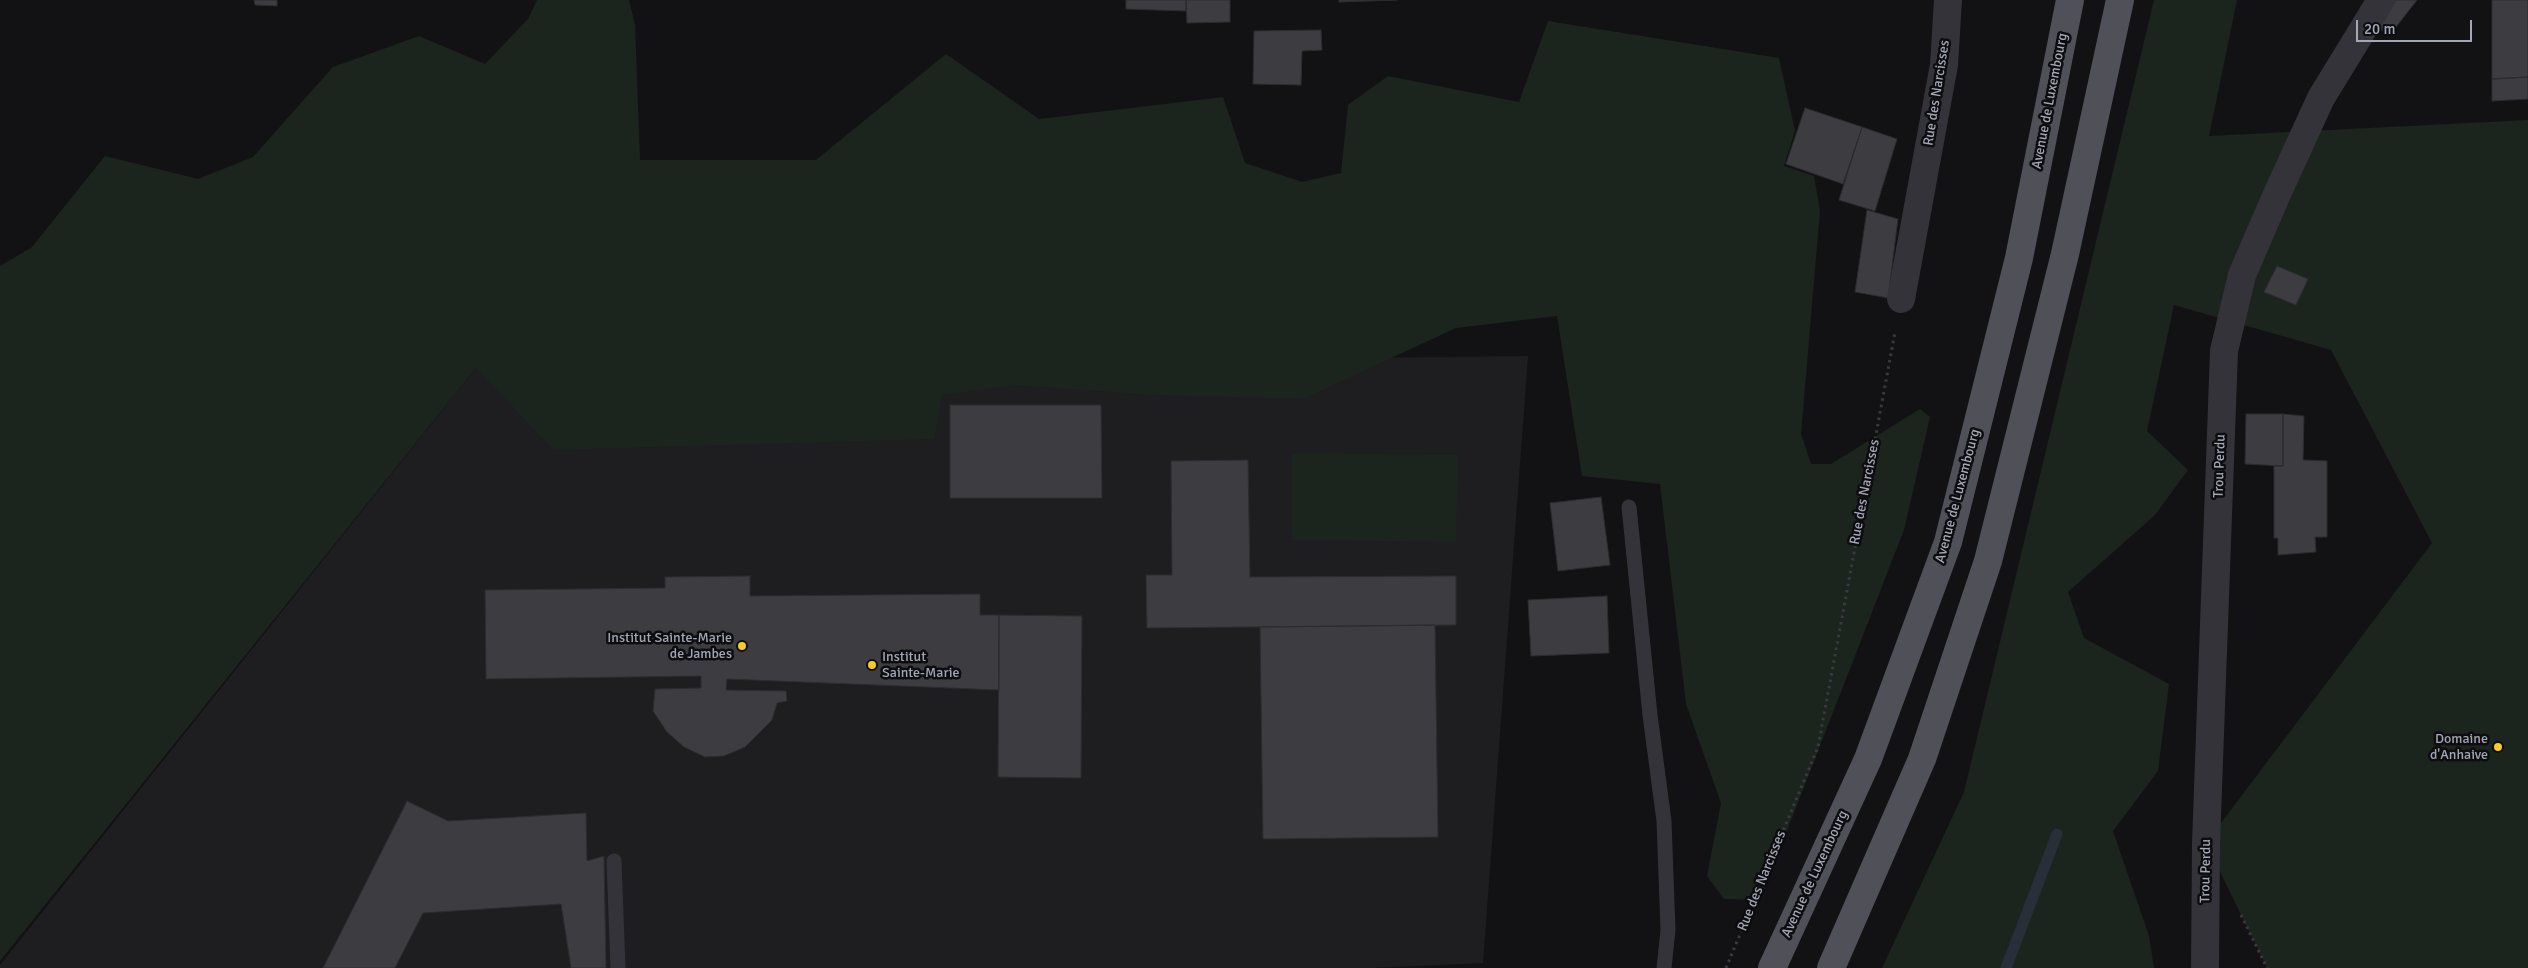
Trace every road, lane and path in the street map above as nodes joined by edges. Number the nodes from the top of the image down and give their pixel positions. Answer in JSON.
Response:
{"nodes":[{"id":1,"x":1948,"y":0,"type":"edge"},
{"id":2,"x":2070,"y":0,"type":"edge"},
{"id":3,"x":2120,"y":0,"type":"edge"},
{"id":4,"x":2381,"y":0,"type":"edge"},
{"id":5,"x":1901,"y":299,"type":"joint"},
{"id":6,"x":1629,"y":507,"type":"dead end"},
{"id":7,"x":614,"y":861,"type":"dead end"},
{"id":8,"x":618,"y":968,"type":"edge"},
{"id":9,"x":1664,"y":968,"type":"edge"},
{"id":10,"x":1726,"y":968,"type":"edge"},
{"id":11,"x":1772,"y":968,"type":"edge"},
{"id":12,"x":1831,"y":968,"type":"edge"},
{"id":13,"x":2205,"y":968,"type":"edge"}],
"edges":[{"from":1,"to":5,"type":"street","name":"Rue des Narcisses"},
{"from":2,"to":11,"type":"main road","name":"Avenue de Luxembourg"},
{"from":3,"to":12,"type":"main road"},
{"from":4,"to":13,"type":"street","name":"Trou Perdu"},
{"from":5,"to":10,"type":"path","name":"Rue des Narcisses"},
{"from":6,"to":9,"type":"lane"},
{"from":7,"to":8,"type":"lane"}]}
